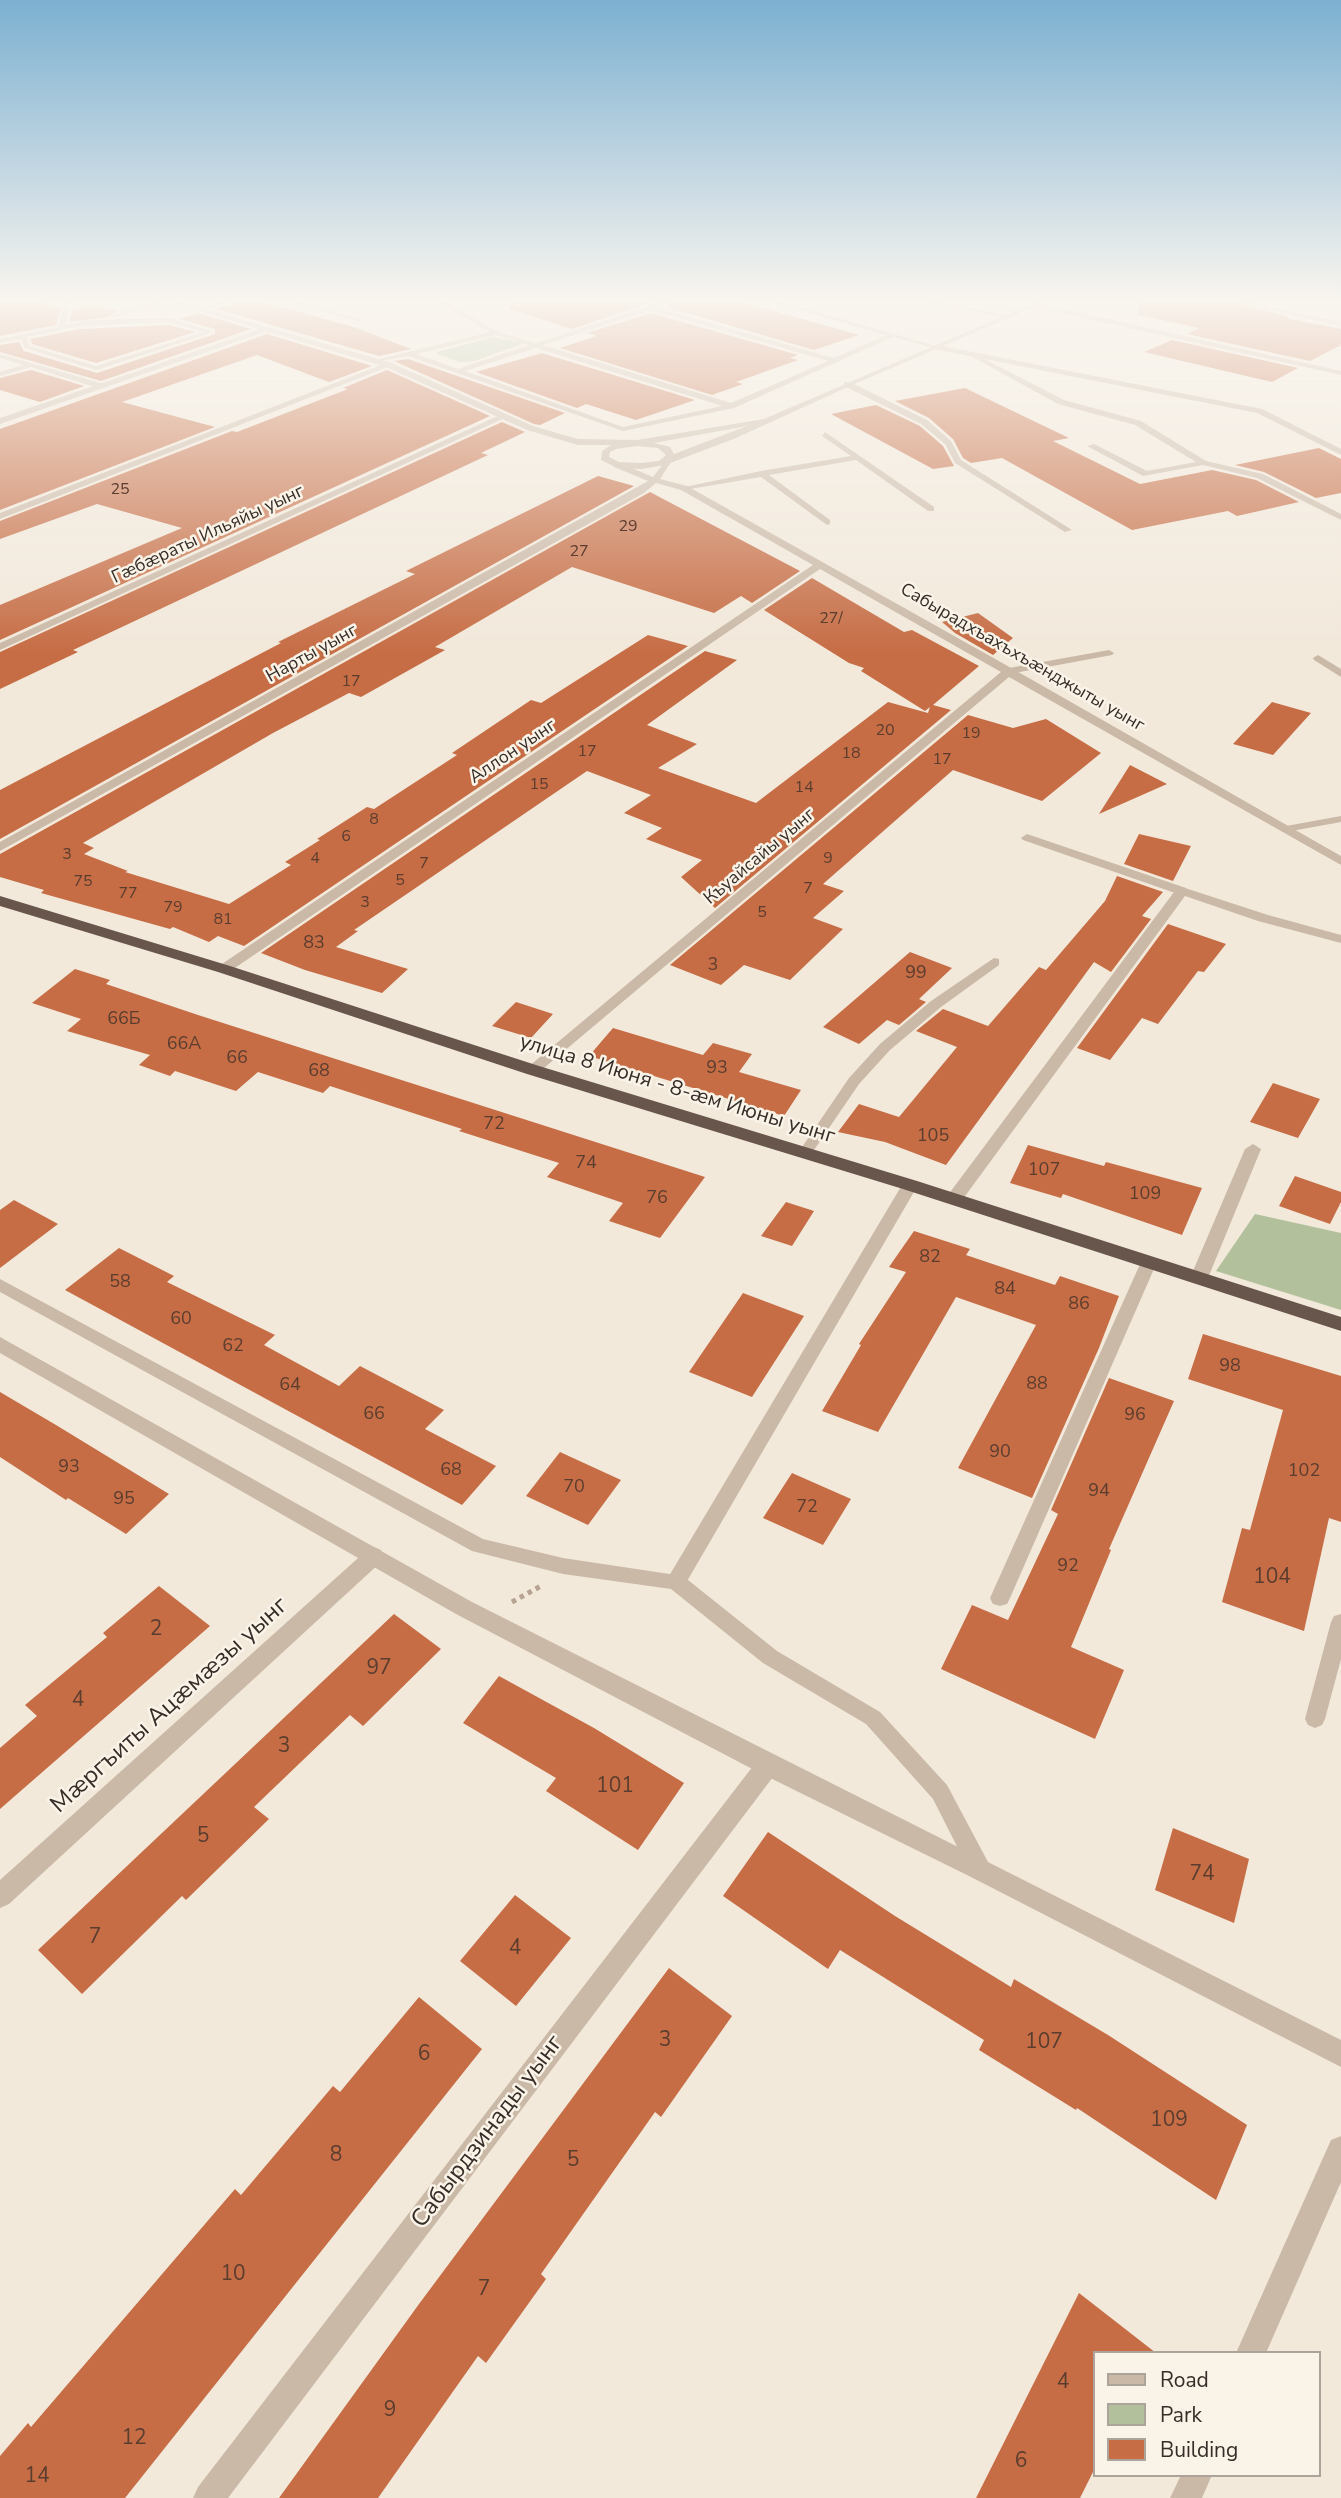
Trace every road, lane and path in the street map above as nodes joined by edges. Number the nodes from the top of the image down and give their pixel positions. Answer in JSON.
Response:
{"nodes":[{"id":1,"x":251,"y":419,"type":"edge"},
{"id":2,"x":499,"y":419,"type":"edge"},
{"id":3,"x":510,"y":419,"type":"edge"},
{"id":4,"x":593,"y":419,"type":"edge"},
{"id":5,"x":672,"y":419,"type":"edge"},
{"id":6,"x":769,"y":419,"type":"edge"},
{"id":7,"x":917,"y":419,"type":"edge"},
{"id":8,"x":1122,"y":419,"type":"edge"},
{"id":9,"x":1274,"y":419,"type":"edge"},
{"id":10,"x":764,"y":421,"type":"junction"},
{"id":11,"x":530,"y":428,"type":"junction"},
{"id":12,"x":825,"y":435,"type":"dead end"},
{"id":13,"x":637,"y":443,"type":"junction"},
{"id":14,"x":1091,"y":446,"type":"dead end"},
{"id":15,"x":1341,"y":452,"type":"edge"},
{"id":16,"x":588,"y":454,"type":"dead end"},
{"id":17,"x":857,"y":457,"type":"junction"},
{"id":18,"x":598,"y":458,"type":"dead end"},
{"id":19,"x":669,"y":459,"type":"junction"},
{"id":20,"x":613,"y":463,"type":"junction"},
{"id":21,"x":1203,"y":463,"type":"junction"},
{"id":22,"x":761,"y":473,"type":"junction"},
{"id":23,"x":639,"y":476,"type":"junction"},
{"id":24,"x":655,"y":480,"type":"junction"},
{"id":25,"x":684,"y":488,"type":"junction"},
{"id":26,"x":641,"y":491,"type":"junction"},
{"id":27,"x":931,"y":509,"type":"dead end"},
{"id":28,"x":0,"y":516,"type":"edge"},
{"id":29,"x":1341,"y":517,"type":"edge"},
{"id":30,"x":827,"y":522,"type":"dead end"},
{"id":31,"x":1068,"y":530,"type":"dead end"},
{"id":32,"x":821,"y":564,"type":"junction"},
{"id":33,"x":0,"y":647,"type":"edge"},
{"id":34,"x":1109,"y":653,"type":"dead end"},
{"id":35,"x":1318,"y":658,"type":"dead end"},
{"id":36,"x":1009,"y":671,"type":"junction"},
{"id":37,"x":1341,"y":674,"type":"edge"},
{"id":38,"x":1341,"y":819,"type":"edge"},
{"id":39,"x":1286,"y":829,"type":"junction"},
{"id":40,"x":1027,"y":838,"type":"dead end"},
{"id":41,"x":0,"y":847,"type":"edge"},
{"id":42,"x":1341,"y":861,"type":"edge"},
{"id":43,"x":1182,"y":891,"type":"junction"},
{"id":44,"x":0,"y":901,"type":"edge"},
{"id":45,"x":1341,"y":939,"type":"edge"},
{"id":46,"x":995,"y":962,"type":"dead end"},
{"id":47,"x":224,"y":970,"type":"junction"},
{"id":48,"x":533,"y":1070,"type":"junction"},
{"id":49,"x":1254,"y":1149,"type":"dead end"},
{"id":50,"x":805,"y":1153,"type":"junction"},
{"id":51,"x":910,"y":1185,"type":"junction"},
{"id":52,"x":954,"y":1199,"type":"junction"},
{"id":53,"x":1149,"y":1262,"type":"junction"},
{"id":54,"x":1199,"y":1278,"type":"junction"},
{"id":55,"x":0,"y":1285,"type":"edge"},
{"id":56,"x":1341,"y":1324,"type":"edge"},
{"id":57,"x":0,"y":1344,"type":"edge"},
{"id":58,"x":374,"y":1556,"type":"junction"},
{"id":59,"x":563,"y":1566,"type":"junction"},
{"id":60,"x":676,"y":1582,"type":"junction"},
{"id":61,"x":1000,"y":1598,"type":"dead end"},
{"id":62,"x":464,"y":1608,"type":"junction"},
{"id":63,"x":1341,"y":1622,"type":"edge"},
{"id":64,"x":1315,"y":1719,"type":"dead end"},
{"id":65,"x":768,"y":1765,"type":"junction"},
{"id":66,"x":980,"y":1869,"type":"junction"},
{"id":67,"x":0,"y":1896,"type":"edge"},
{"id":68,"x":1341,"y":2054,"type":"edge"},
{"id":69,"x":1341,"y":2150,"type":"edge"},
{"id":70,"x":1252,"y":2351,"type":"edge"},
{"id":71,"x":1195,"y":2477,"type":"edge"},
{"id":72,"x":209,"y":2498,"type":"edge"},
{"id":73,"x":1186,"y":2498,"type":"edge"}],
"edges":[{"from":1,"to":28,"type":"street"},
{"from":2,"to":33,"type":"street","name":"Гæбæраты Ильяйы уынг"},
{"from":3,"to":11,"type":"street"},
{"from":4,"to":5,"type":"lane"},
{"from":6,"to":10,"type":"street"},
{"from":7,"to":31,"type":"lane"},
{"from":8,"to":21,"type":"lane"},
{"from":9,"to":15,"type":"street"},
{"from":10,"to":13,"type":"street"},
{"from":10,"to":19,"type":"street"},
{"from":11,"to":13,"type":"street"},
{"from":11,"to":16,"type":"street"},
{"from":12,"to":17,"type":"lane"},
{"from":13,"to":19,"type":"street"},
{"from":13,"to":20,"type":"street"},
{"from":14,"to":21,"type":"lane"},
{"from":17,"to":22,"type":"lane"},
{"from":17,"to":27,"type":"lane"},
{"from":18,"to":20,"type":"street"},
{"from":19,"to":20,"type":"street"},
{"from":19,"to":24,"type":"street","name":"Нарты уынг"},
{"from":19,"to":25,"type":"street"},
{"from":20,"to":23,"type":"street","name":"Сабырадхъахъхъæнджыты уынг"},
{"from":21,"to":29,"type":"lane"},
{"from":22,"to":25,"type":"lane"},
{"from":22,"to":30,"type":"lane"},
{"from":23,"to":24,"type":"street","name":"Сабырадхъахъхъæнджыты уынг"},
{"from":23,"to":26,"type":"street"},
{"from":24,"to":25,"type":"street","name":"Сабырадхъахъхъæнджыты уынг"},
{"from":24,"to":26,"type":"street","name":"Нарты уынг"},
{"from":25,"to":32,"type":"street","name":"Сабырадхъахъхъæнджыты уынг"},
{"from":26,"to":41,"type":"street","name":"Нарты уынг"},
{"from":32,"to":36,"type":"street","name":"Сабырадхъахъхъæнджыты уынг"},
{"from":32,"to":47,"type":"street","name":"Аллон уынг"},
{"from":34,"to":36,"type":"lane"},
{"from":35,"to":37,"type":"lane"},
{"from":36,"to":39,"type":"street","name":"Сабырадхъахъхъæнджыты уынг"},
{"from":36,"to":48,"type":"street","name":"Къуайсайы уынг"},
{"from":38,"to":39,"type":"lane"},
{"from":39,"to":42,"type":"street","name":"Сабырадхъахъхъæнджыты уынг"},
{"from":40,"to":43,"type":"lane"},
{"from":43,"to":45,"type":"street"},
{"from":43,"to":52,"type":"street"},
{"from":44,"to":47,"type":"highway","name":"улица 8 Июня - 8-ӕм Июны уынг"},
{"from":46,"to":50,"type":"lane"},
{"from":47,"to":48,"type":"highway","name":"улица 8 Июня - 8-ӕм Июны уынг"},
{"from":48,"to":50,"type":"highway","name":"улица 8 Июня - 8-ӕм Июны уынг"},
{"from":49,"to":54,"type":"street"},
{"from":50,"to":51,"type":"highway","name":"улица 8 Июня - 8-ӕм Июны уынг"},
{"from":51,"to":52,"type":"highway","name":"улица 8 Июня - 8-ӕм Июны уынг"},
{"from":51,"to":60,"type":"street"},
{"from":52,"to":53,"type":"highway","name":"улица 8 Июня - 8-ӕм Июны уынг"},
{"from":53,"to":54,"type":"highway","name":"улица 8 Июня - 8-ӕм Июны уынг"},
{"from":53,"to":61,"type":"lane"},
{"from":54,"to":56,"type":"highway","name":"улица 8 Июня - 8-ӕм Июны уынг"},
{"from":55,"to":59,"type":"lane"},
{"from":57,"to":58,"type":"street"},
{"from":58,"to":62,"type":"street"},
{"from":58,"to":67,"type":"street","name":"Мӕргъиты Ацӕмӕзы уынг"},
{"from":59,"to":60,"type":"lane"},
{"from":59,"to":62,"type":"path"},
{"from":60,"to":66,"type":"lane"},
{"from":62,"to":65,"type":"street"},
{"from":63,"to":64,"type":"lane"},
{"from":65,"to":66,"type":"street"},
{"from":65,"to":72,"type":"street","name":"Сабырдзинады уынг"},
{"from":66,"to":68,"type":"street"},
{"from":69,"to":70,"type":"street"},
{"from":71,"to":73,"type":"street"}]}
